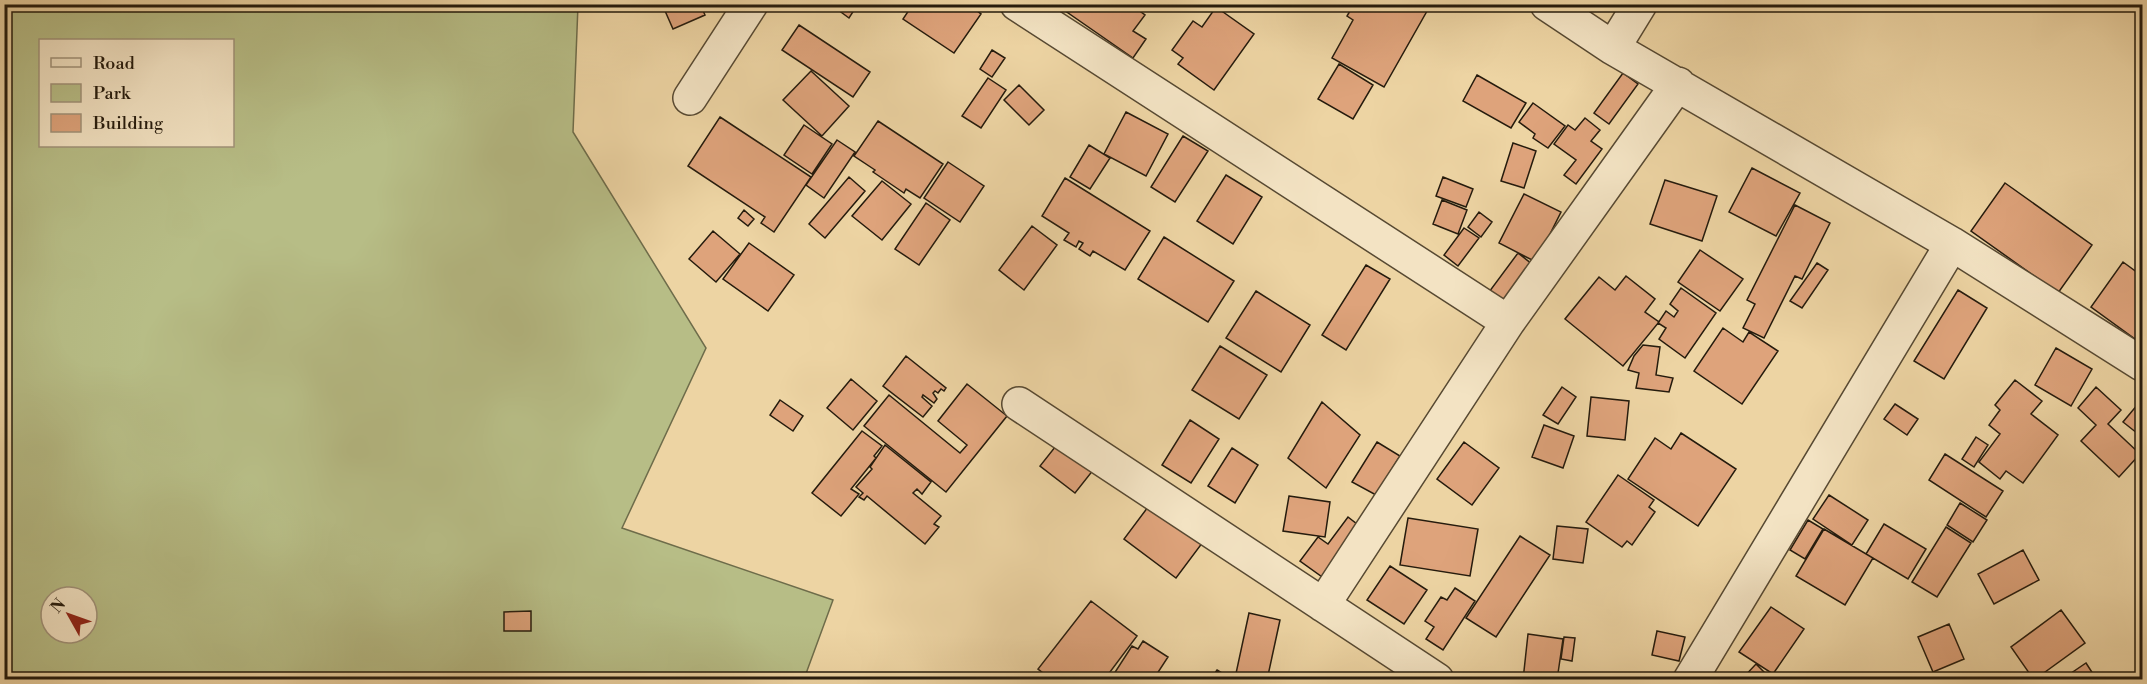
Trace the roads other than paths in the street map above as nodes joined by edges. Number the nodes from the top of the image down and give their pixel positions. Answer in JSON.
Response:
{"nodes":[{"id":1,"x":751,"y":4,"type":"edge"},
{"id":2,"x":1017,"y":4,"type":"edge"},
{"id":3,"x":1547,"y":4,"type":"edge"},
{"id":4,"x":1640,"y":4,"type":"edge"},
{"id":5,"x":1613,"y":48,"type":"junction"},
{"id":6,"x":1678,"y":84,"type":"junction"},
{"id":7,"x":690,"y":98,"type":"dead end"},
{"id":8,"x":1952,"y":244,"type":"junction"},
{"id":9,"x":1508,"y":322,"type":"junction"},
{"id":10,"x":2142,"y":364,"type":"edge"},
{"id":11,"x":1019,"y":404,"type":"dead end"},
{"id":12,"x":1323,"y":605,"type":"junction"},
{"id":13,"x":1437,"y":680,"type":"edge"},
{"id":14,"x":1690,"y":680,"type":"edge"}],
"edges":[{"from":1,"to":7,"type":"street"},
{"from":2,"to":9,"type":"street"},
{"from":3,"to":5,"type":"street"},
{"from":4,"to":5,"type":"street"},
{"from":5,"to":6,"type":"street"},
{"from":6,"to":8,"type":"street"},
{"from":6,"to":9,"type":"street"},
{"from":8,"to":10,"type":"street"},
{"from":8,"to":14,"type":"street"},
{"from":9,"to":12,"type":"street"},
{"from":11,"to":12,"type":"street"},
{"from":12,"to":13,"type":"street"}]}
